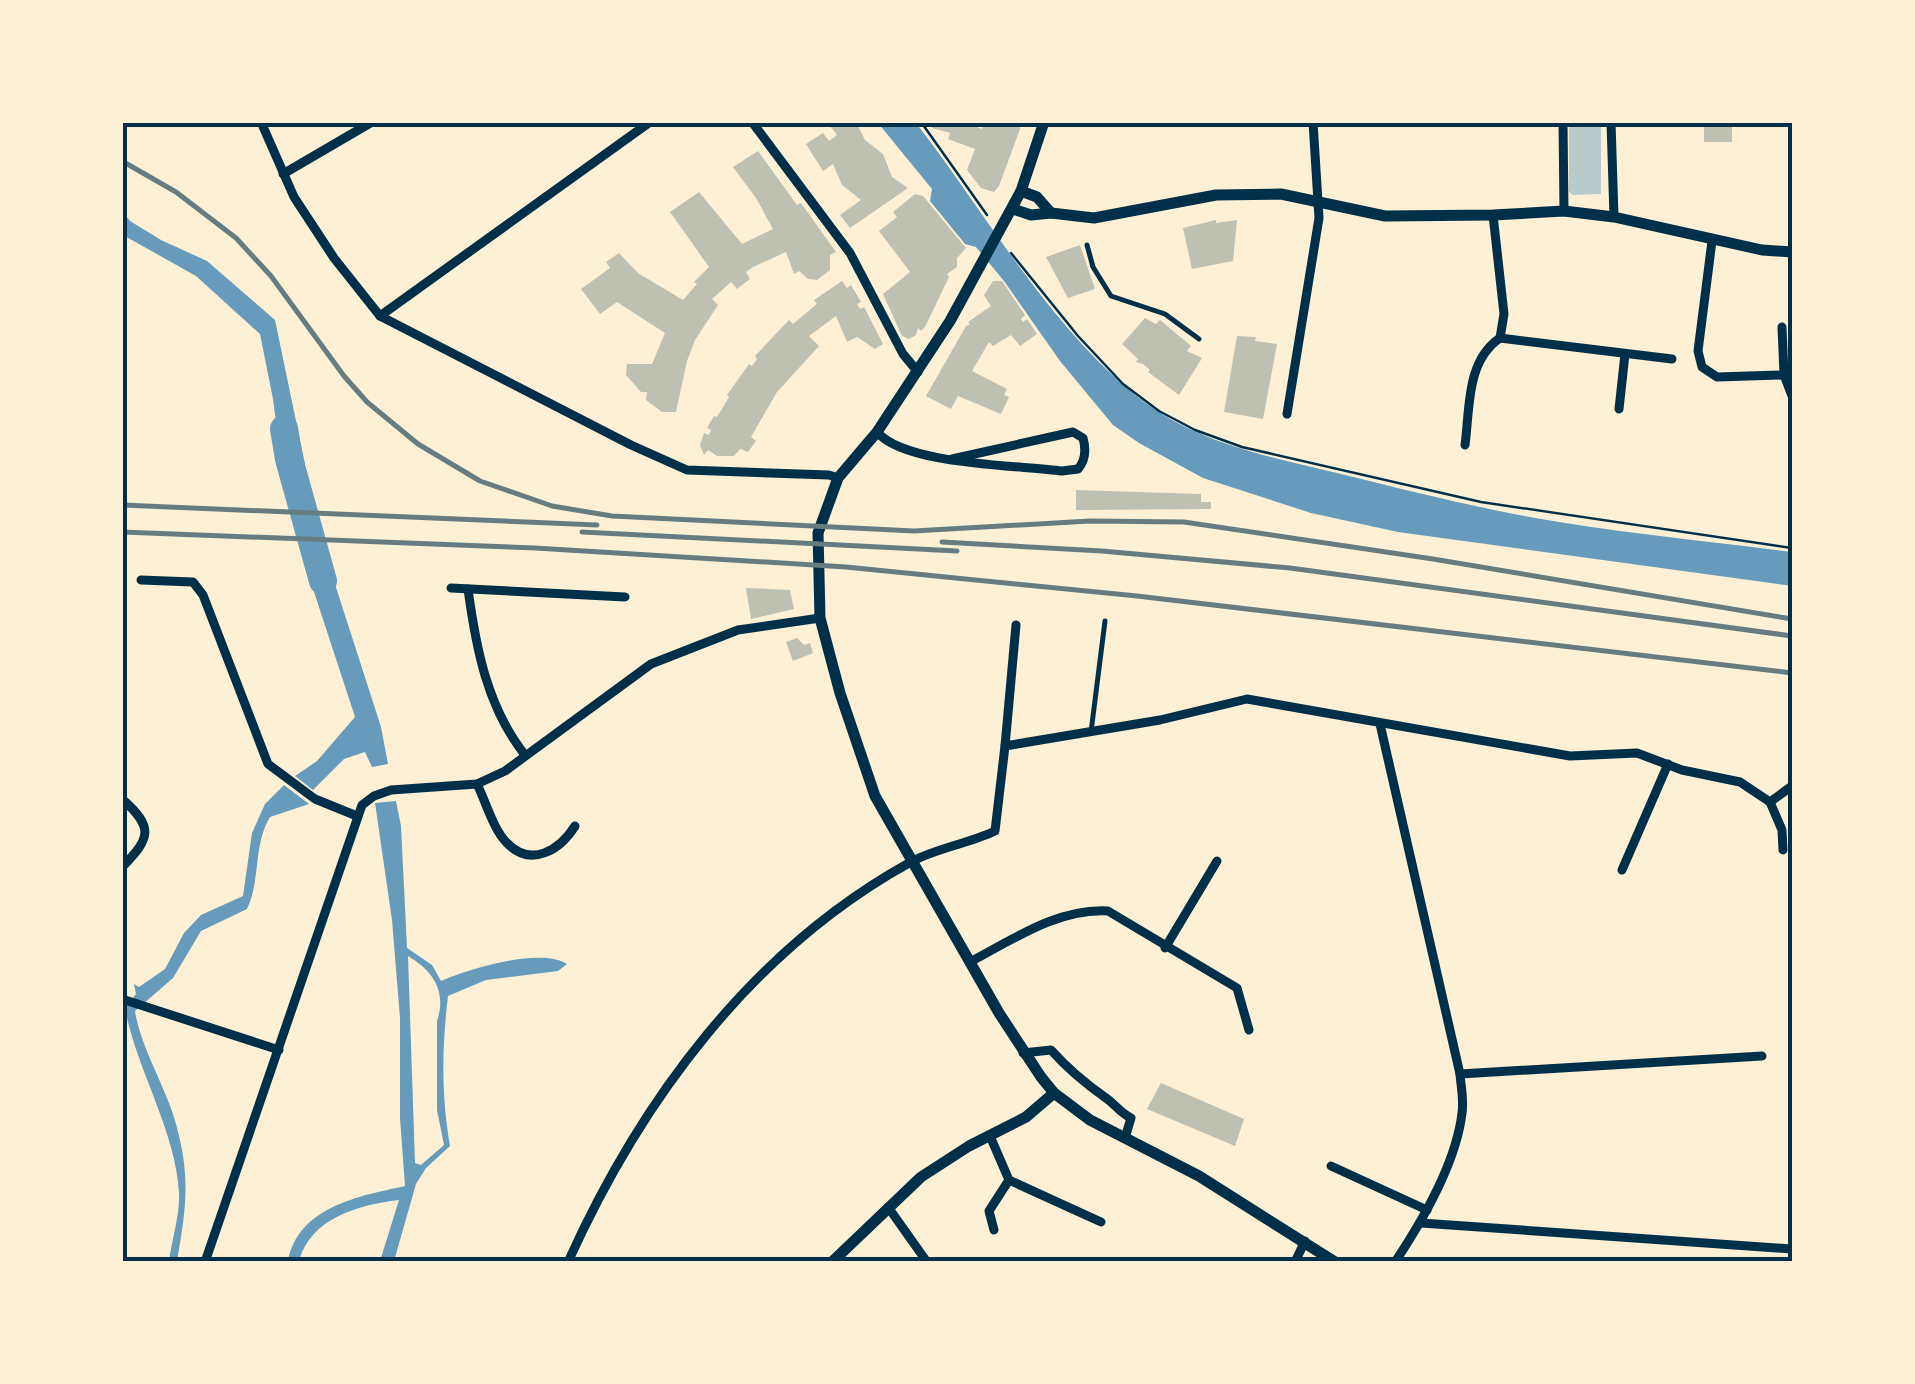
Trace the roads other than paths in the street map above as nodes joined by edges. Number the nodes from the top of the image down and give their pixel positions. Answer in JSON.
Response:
{"nodes":[{"id":1,"x":261,"y":122,"type":"edge"},
{"id":2,"x":372,"y":122,"type":"edge"},
{"id":3,"x":650,"y":122,"type":"edge"},
{"id":4,"x":752,"y":122,"type":"edge"},
{"id":5,"x":1044,"y":122,"type":"edge"},
{"id":6,"x":1312,"y":122,"type":"edge"},
{"id":7,"x":1564,"y":122,"type":"edge"},
{"id":8,"x":1611,"y":122,"type":"edge"},
{"id":9,"x":283,"y":174,"type":"junction"},
{"id":10,"x":1021,"y":192,"type":"junction"},
{"id":11,"x":1318,"y":201,"type":"junction"},
{"id":12,"x":1564,"y":211,"type":"junction"},
{"id":13,"x":1051,"y":213,"type":"junction"},
{"id":14,"x":1010,"y":214,"type":"junction"},
{"id":15,"x":1493,"y":215,"type":"junction"},
{"id":16,"x":1614,"y":217,"type":"junction"},
{"id":17,"x":1712,"y":241,"type":"junction"},
{"id":18,"x":1087,"y":244,"type":"dead end"},
{"id":19,"x":1792,"y":252,"type":"edge"},
{"id":20,"x":380,"y":316,"type":"junction"},
{"id":21,"x":1782,"y":327,"type":"dead end"},
{"id":22,"x":1500,"y":338,"type":"junction"},
{"id":23,"x":1199,"y":340,"type":"dead end"},
{"id":24,"x":1625,"y":354,"type":"junction"},
{"id":25,"x":1672,"y":359,"type":"dead end"},
{"id":26,"x":918,"y":372,"type":"junction"},
{"id":27,"x":1784,"y":375,"type":"junction"},
{"id":28,"x":1792,"y":396,"type":"edge"},
{"id":29,"x":1619,"y":409,"type":"dead end"},
{"id":30,"x":1286,"y":414,"type":"dead end"},
{"id":31,"x":877,"y":432,"type":"junction"},
{"id":32,"x":1465,"y":446,"type":"dead end"},
{"id":33,"x":952,"y":459,"type":"junction"},
{"id":34,"x":838,"y":478,"type":"junction"},
{"id":35,"x":141,"y":580,"type":"dead end"},
{"id":36,"x":451,"y":588,"type":"dead end"},
{"id":37,"x":468,"y":588,"type":"junction"},
{"id":38,"x":625,"y":597,"type":"dead end"},
{"id":39,"x":820,"y":618,"type":"junction"},
{"id":40,"x":1105,"y":621,"type":"dead end"},
{"id":41,"x":1016,"y":625,"type":"dead end"},
{"id":42,"x":1380,"y":724,"type":"junction"},
{"id":43,"x":1090,"y":732,"type":"junction"},
{"id":44,"x":1006,"y":746,"type":"junction"},
{"id":45,"x":525,"y":754,"type":"junction"},
{"id":46,"x":1668,"y":764,"type":"junction"},
{"id":47,"x":477,"y":784,"type":"junction"},
{"id":48,"x":1792,"y":786,"type":"edge"},
{"id":49,"x":122,"y":799,"type":"edge"},
{"id":50,"x":1770,"y":802,"type":"junction"},
{"id":51,"x":357,"y":816,"type":"junction"},
{"id":52,"x":575,"y":826,"type":"dead end"},
{"id":53,"x":1784,"y":850,"type":"dead end"},
{"id":54,"x":911,"y":861,"type":"junction"},
{"id":55,"x":1217,"y":861,"type":"dead end"},
{"id":56,"x":122,"y":867,"type":"edge"},
{"id":57,"x":1622,"y":870,"type":"dead end"},
{"id":58,"x":1165,"y":948,"type":"junction"},
{"id":59,"x":970,"y":962,"type":"junction"},
{"id":60,"x":123,"y":999,"type":"edge"},
{"id":61,"x":1249,"y":1030,"type":"dead end"},
{"id":62,"x":279,"y":1050,"type":"junction"},
{"id":63,"x":1023,"y":1052,"type":"junction"},
{"id":64,"x":1762,"y":1056,"type":"dead end"},
{"id":65,"x":1460,"y":1074,"type":"junction"},
{"id":66,"x":1054,"y":1093,"type":"junction"},
{"id":67,"x":990,"y":1136,"type":"junction"},
{"id":68,"x":1125,"y":1138,"type":"junction"},
{"id":69,"x":1331,"y":1166,"type":"dead end"},
{"id":70,"x":1010,"y":1180,"type":"junction"},
{"id":71,"x":888,"y":1206,"type":"junction"},
{"id":72,"x":1428,"y":1210,"type":"junction"},
{"id":73,"x":1101,"y":1222,"type":"dead end"},
{"id":74,"x":1421,"y":1223,"type":"junction"},
{"id":75,"x":994,"y":1230,"type":"dead end"},
{"id":76,"x":1305,"y":1241,"type":"junction"},
{"id":77,"x":1792,"y":1250,"type":"edge"},
{"id":78,"x":206,"y":1260,"type":"edge"},
{"id":79,"x":568,"y":1262,"type":"edge"},
{"id":80,"x":832,"y":1262,"type":"edge"},
{"id":81,"x":927,"y":1262,"type":"edge"},
{"id":82,"x":1295,"y":1262,"type":"edge"},
{"id":83,"x":1335,"y":1262,"type":"edge"},
{"id":84,"x":1395,"y":1262,"type":"edge"}],
"edges":[{"from":1,"to":9,"type":"street"},
{"from":2,"to":9,"type":"street"},
{"from":3,"to":20,"type":"street"},
{"from":4,"to":26,"type":"street"},
{"from":5,"to":10,"type":"street"},
{"from":6,"to":11,"type":"street"},
{"from":7,"to":12,"type":"street"},
{"from":8,"to":16,"type":"street"},
{"from":9,"to":20,"type":"street"},
{"from":10,"to":13,"type":"street"},
{"from":10,"to":14,"type":"street"},
{"from":11,"to":13,"type":"street"},
{"from":11,"to":15,"type":"street"},
{"from":11,"to":30,"type":"street"},
{"from":12,"to":15,"type":"street"},
{"from":12,"to":16,"type":"street"},
{"from":13,"to":14,"type":"street"},
{"from":14,"to":26,"type":"street"},
{"from":15,"to":22,"type":"street"},
{"from":16,"to":17,"type":"street"},
{"from":17,"to":19,"type":"street"},
{"from":17,"to":27,"type":"street"},
{"from":18,"to":23,"type":"lane"},
{"from":20,"to":34,"type":"street"},
{"from":21,"to":27,"type":"street"},
{"from":22,"to":24,"type":"street"},
{"from":22,"to":32,"type":"street"},
{"from":24,"to":25,"type":"street"},
{"from":24,"to":29,"type":"street"},
{"from":26,"to":31,"type":"street"},
{"from":27,"to":28,"type":"street"},
{"from":31,"to":33,"type":"street"},
{"from":31,"to":34,"type":"street"},
{"from":33,"to":33,"type":"street"},
{"from":34,"to":39,"type":"street"},
{"from":35,"to":51,"type":"street"},
{"from":36,"to":37,"type":"street"},
{"from":37,"to":38,"type":"street"},
{"from":37,"to":45,"type":"street"},
{"from":39,"to":45,"type":"street"},
{"from":39,"to":54,"type":"street"},
{"from":40,"to":43,"type":"lane"},
{"from":41,"to":44,"type":"street"},
{"from":42,"to":43,"type":"street"},
{"from":42,"to":46,"type":"street"},
{"from":42,"to":65,"type":"street"},
{"from":43,"to":44,"type":"street"},
{"from":44,"to":54,"type":"street"},
{"from":45,"to":47,"type":"street"},
{"from":46,"to":50,"type":"street"},
{"from":46,"to":57,"type":"street"},
{"from":47,"to":51,"type":"street"},
{"from":47,"to":52,"type":"street"},
{"from":48,"to":50,"type":"street"},
{"from":49,"to":56,"type":"street"},
{"from":50,"to":53,"type":"street"},
{"from":51,"to":62,"type":"street"},
{"from":54,"to":59,"type":"street"},
{"from":54,"to":79,"type":"street"},
{"from":55,"to":58,"type":"street"},
{"from":58,"to":59,"type":"street"},
{"from":58,"to":61,"type":"street"},
{"from":59,"to":63,"type":"street"},
{"from":60,"to":62,"type":"street"},
{"from":62,"to":78,"type":"street"},
{"from":63,"to":66,"type":"street"},
{"from":63,"to":68,"type":"street"},
{"from":64,"to":65,"type":"street"},
{"from":65,"to":72,"type":"street"},
{"from":66,"to":67,"type":"street"},
{"from":66,"to":68,"type":"street"},
{"from":67,"to":70,"type":"street"},
{"from":67,"to":71,"type":"street"},
{"from":68,"to":76,"type":"street"},
{"from":69,"to":72,"type":"street"},
{"from":70,"to":73,"type":"street"},
{"from":70,"to":75,"type":"street"},
{"from":71,"to":80,"type":"street"},
{"from":71,"to":81,"type":"street"},
{"from":72,"to":74,"type":"street"},
{"from":74,"to":77,"type":"street"},
{"from":74,"to":84,"type":"street"},
{"from":76,"to":82,"type":"street"},
{"from":76,"to":83,"type":"street"}]}
